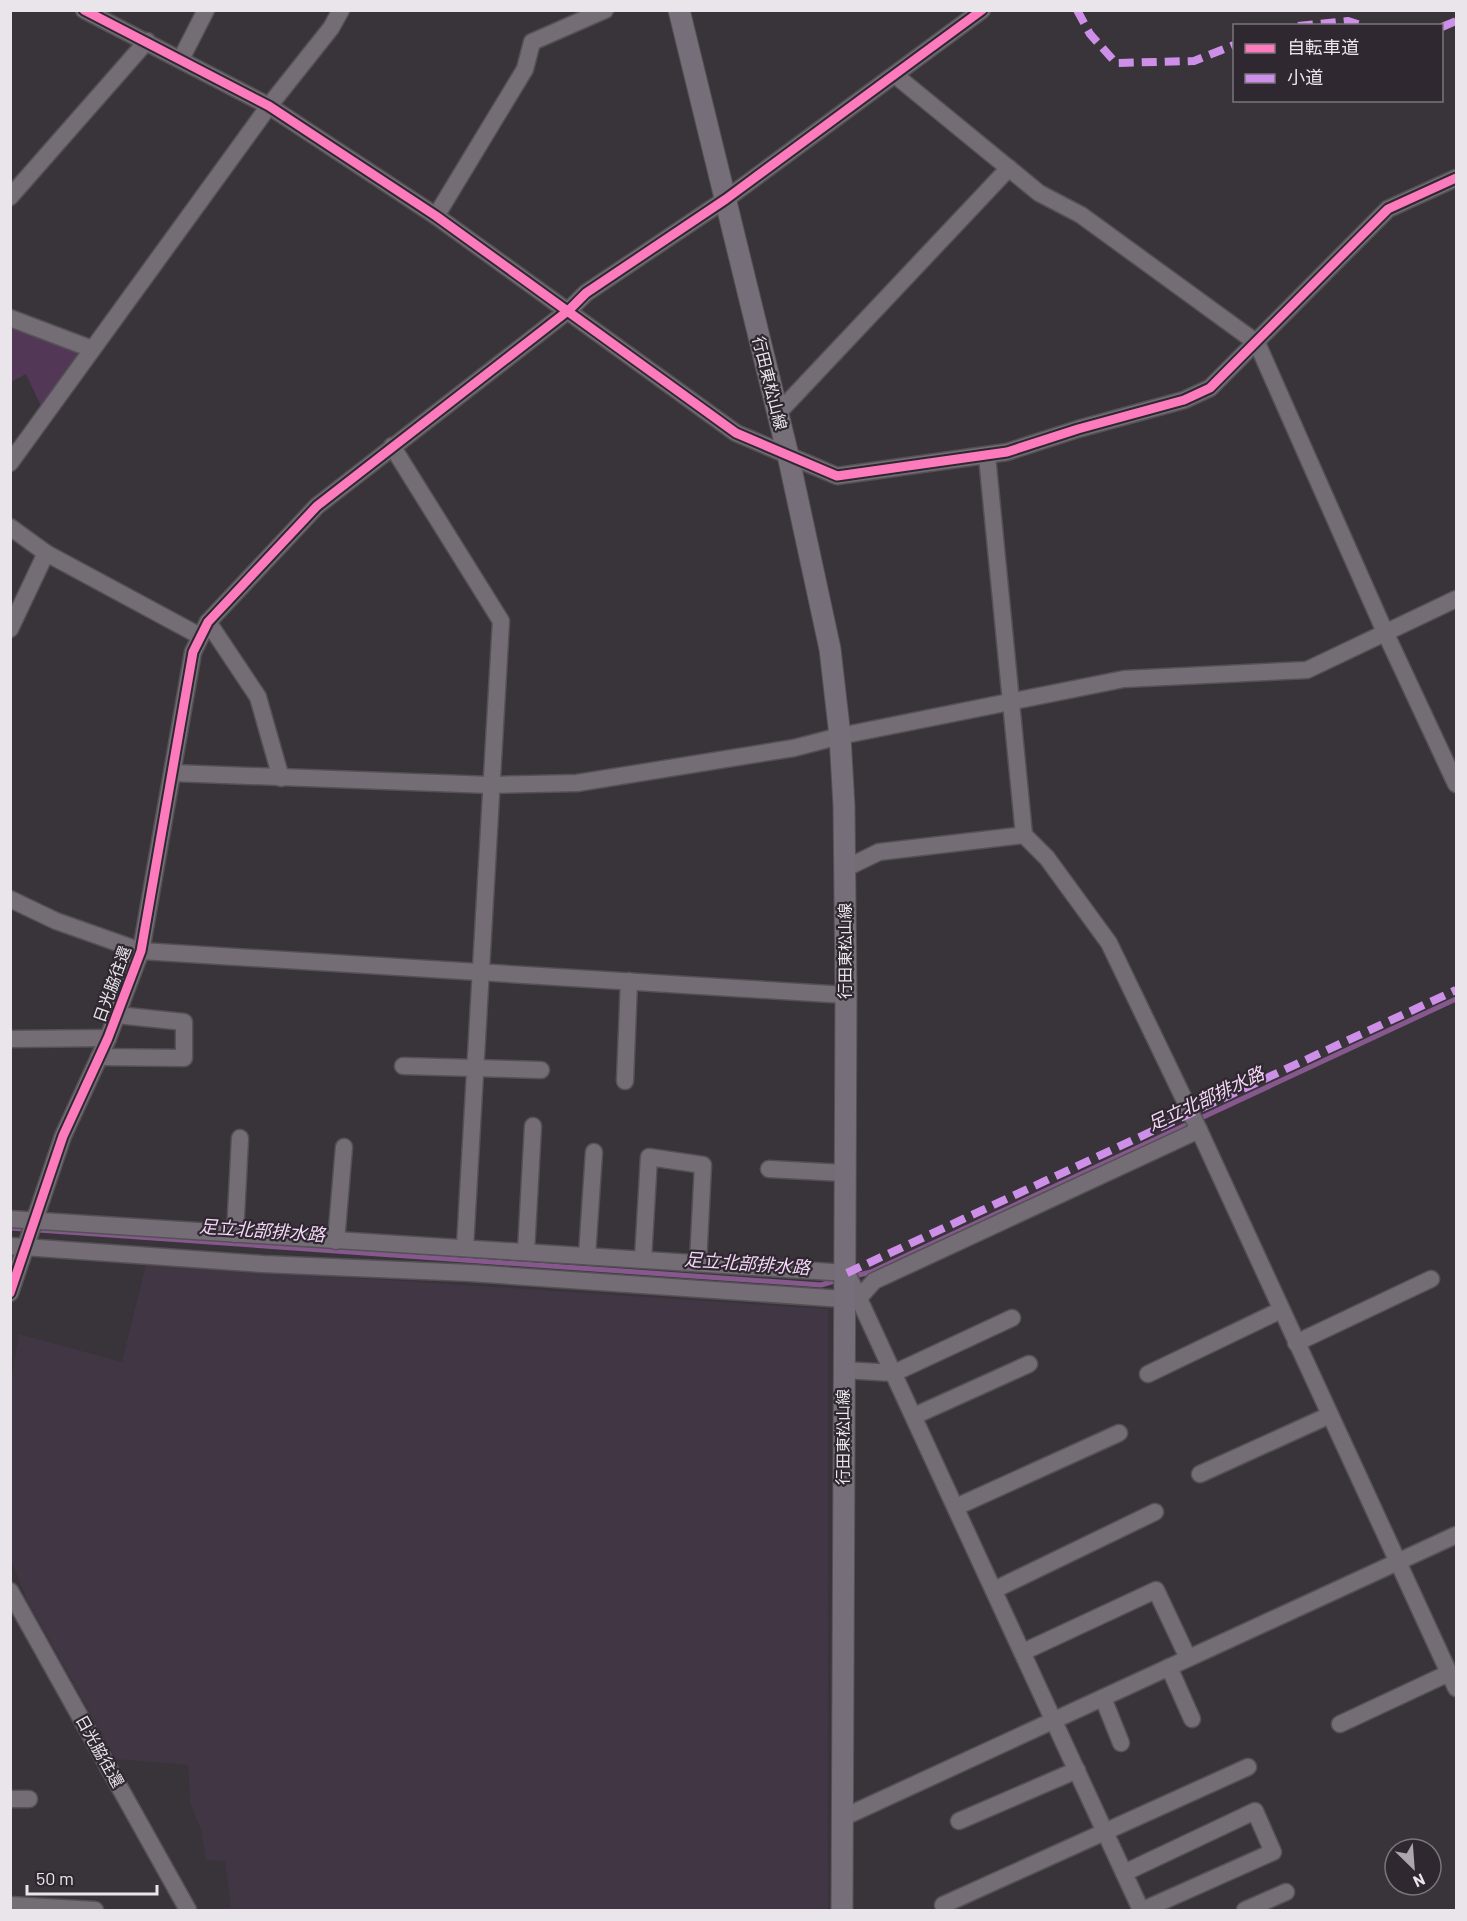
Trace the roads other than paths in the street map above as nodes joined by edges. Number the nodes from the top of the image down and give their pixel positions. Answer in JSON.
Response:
{"nodes":[{"id":1,"x":84,"y":10,"type":"edge"},
{"id":2,"x":206,"y":10,"type":"edge"},
{"id":3,"x":341,"y":10,"type":"edge"},
{"id":4,"x":605,"y":10,"type":"edge"},
{"id":5,"x":680,"y":10,"type":"edge"},
{"id":6,"x":982,"y":10,"type":"edge"},
{"id":7,"x":147,"y":41,"type":"junction"},
{"id":8,"x":181,"y":59,"type":"junction"},
{"id":9,"x":895,"y":75,"type":"junction"},
{"id":10,"x":269,"y":106,"type":"junction"},
{"id":11,"x":1009,"y":168,"type":"junction"},
{"id":12,"x":1456,"y":178,"type":"edge"},
{"id":13,"x":10,"y":197,"type":"edge"},
{"id":14,"x":726,"y":199,"type":"junction"},
{"id":15,"x":436,"y":216,"type":"junction"},
{"id":16,"x":569,"y":310,"type":"junction"},
{"id":17,"x":10,"y":318,"type":"edge"},
{"id":18,"x":1257,"y":343,"type":"junction"},
{"id":19,"x":92,"y":349,"type":"junction"},
{"id":20,"x":778,"y":413,"type":"junction"},
{"id":21,"x":392,"y":446,"type":"junction"},
{"id":22,"x":788,"y":455,"type":"junction"},
{"id":23,"x":987,"y":456,"type":"junction"},
{"id":24,"x":10,"y":463,"type":"edge"},
{"id":25,"x":10,"y":527,"type":"edge"},
{"id":26,"x":46,"y":553,"type":"junction"},
{"id":27,"x":1456,"y":599,"type":"edge"},
{"id":28,"x":10,"y":629,"type":"edge"},
{"id":29,"x":204,"y":629,"type":"junction"},
{"id":30,"x":1385,"y":632,"type":"junction"},
{"id":31,"x":1012,"y":703,"type":"junction"},
{"id":32,"x":840,"y":736,"type":"junction"},
{"id":33,"x":173,"y":773,"type":"junction"},
{"id":34,"x":281,"y":778,"type":"junction"},
{"id":35,"x":1456,"y":784,"type":"edge"},
{"id":36,"x":490,"y":785,"type":"junction"},
{"id":37,"x":1024,"y":835,"type":"junction"},
{"id":38,"x":844,"y":869,"type":"junction"},
{"id":39,"x":10,"y":899,"type":"edge"},
{"id":40,"x":141,"y":951,"type":"junction"},
{"id":41,"x":479,"y":971,"type":"junction"},
{"id":42,"x":629,"y":981,"type":"junction"},
{"id":43,"x":846,"y":995,"type":"junction"},
{"id":44,"x":117,"y":1015,"type":"junction"},
{"id":45,"x":108,"y":1038,"type":"junction"},
{"id":46,"x":10,"y":1039,"type":"edge"},
{"id":47,"x":99,"y":1057,"type":"junction"},
{"id":48,"x":403,"y":1066,"type":"dead end"},
{"id":49,"x":474,"y":1067,"type":"junction"},
{"id":50,"x":542,"y":1070,"type":"dead end"},
{"id":51,"x":625,"y":1080,"type":"dead end"},
{"id":52,"x":533,"y":1126,"type":"dead end"},
{"id":53,"x":1199,"y":1130,"type":"junction"},
{"id":54,"x":240,"y":1138,"type":"dead end"},
{"id":55,"x":344,"y":1147,"type":"dead end"},
{"id":56,"x":594,"y":1152,"type":"dead end"},
{"id":57,"x":768,"y":1169,"type":"dead end"},
{"id":58,"x":844,"y":1173,"type":"junction"},
{"id":59,"x":10,"y":1219,"type":"edge"},
{"id":60,"x":33,"y":1221,"type":"junction"},
{"id":61,"x":235,"y":1234,"type":"junction"},
{"id":62,"x":336,"y":1241,"type":"junction"},
{"id":63,"x":17,"y":1246,"type":"edge"},
{"id":64,"x":465,"y":1247,"type":"junction"},
{"id":65,"x":526,"y":1251,"type":"junction"},
{"id":66,"x":587,"y":1255,"type":"junction"},
{"id":67,"x":643,"y":1259,"type":"junction"},
{"id":68,"x":698,"y":1263,"type":"junction"},
{"id":69,"x":844,"y":1273,"type":"junction"},
{"id":70,"x":1431,"y":1279,"type":"dead end"},
{"id":71,"x":10,"y":1293,"type":"edge"},
{"id":72,"x":851,"y":1299,"type":"junction"},
{"id":73,"x":1281,"y":1310,"type":"junction"},
{"id":74,"x":1012,"y":1318,"type":"dead end"},
{"id":75,"x":1296,"y":1343,"type":"junction"},
{"id":76,"x":1029,"y":1364,"type":"dead end"},
{"id":77,"x":843,"y":1370,"type":"junction"},
{"id":78,"x":894,"y":1373,"type":"junction"},
{"id":79,"x":1148,"y":1374,"type":"dead end"},
{"id":80,"x":1330,"y":1415,"type":"junction"},
{"id":81,"x":914,"y":1416,"type":"junction"},
{"id":82,"x":1119,"y":1433,"type":"dead end"},
{"id":83,"x":1200,"y":1474,"type":"dead end"},
{"id":84,"x":956,"y":1507,"type":"junction"},
{"id":85,"x":1155,"y":1512,"type":"dead end"},
{"id":86,"x":1456,"y":1535,"type":"edge"},
{"id":87,"x":1398,"y":1562,"type":"junction"},
{"id":88,"x":994,"y":1590,"type":"junction"},
{"id":89,"x":10,"y":1591,"type":"edge"},
{"id":90,"x":1023,"y":1652,"type":"junction"},
{"id":91,"x":1188,"y":1658,"type":"junction"},
{"id":92,"x":1169,"y":1667,"type":"junction"},
{"id":93,"x":1453,"y":1681,"type":"edge"},
{"id":94,"x":1103,"y":1698,"type":"junction"},
{"id":95,"x":1192,"y":1719,"type":"dead end"},
{"id":96,"x":1054,"y":1720,"type":"junction"},
{"id":97,"x":1340,"y":1724,"type":"dead end"},
{"id":98,"x":1121,"y":1743,"type":"dead end"},
{"id":99,"x":1248,"y":1767,"type":"dead end"},
{"id":100,"x":1077,"y":1770,"type":"junction"},
{"id":101,"x":10,"y":1799,"type":"edge"},
{"id":102,"x":29,"y":1799,"type":"dead end"},
{"id":103,"x":842,"y":1818,"type":"junction"},
{"id":104,"x":959,"y":1821,"type":"dead end"},
{"id":105,"x":1105,"y":1831,"type":"junction"},
{"id":106,"x":1124,"y":1873,"type":"junction"},
{"id":107,"x":1286,"y":1892,"type":"dead end"},
{"id":108,"x":942,"y":1905,"type":"dead end"},
{"id":109,"x":16,"y":1907,"type":"edge"},
{"id":110,"x":95,"y":1911,"type":"edge"},
{"id":111,"x":189,"y":1911,"type":"edge"},
{"id":112,"x":842,"y":1911,"type":"edge"},
{"id":113,"x":1142,"y":1911,"type":"edge"},
{"id":114,"x":1245,"y":1911,"type":"edge"}],
"edges":[{"from":1,"to":7,"type":"street"},
{"from":2,"to":8,"type":"street"},
{"from":3,"to":10,"type":"street"},
{"from":4,"to":15,"type":"street"},
{"from":5,"to":14,"type":"main road","name":"行田東松山線"},
{"from":6,"to":9,"type":"street"},
{"from":7,"to":8,"type":"street"},
{"from":7,"to":13,"type":"street"},
{"from":8,"to":10,"type":"street"},
{"from":9,"to":11,"type":"street"},
{"from":9,"to":14,"type":"street"},
{"from":10,"to":15,"type":"street"},
{"from":10,"to":19,"type":"street"},
{"from":11,"to":18,"type":"street"},
{"from":11,"to":20,"type":"street"},
{"from":12,"to":18,"type":"street"},
{"from":14,"to":16,"type":"street"},
{"from":14,"to":20,"type":"main road","name":"行田東松山線"},
{"from":15,"to":16,"type":"street"},
{"from":16,"to":21,"type":"street"},
{"from":16,"to":22,"type":"street"},
{"from":17,"to":19,"type":"street"},
{"from":18,"to":23,"type":"street"},
{"from":18,"to":30,"type":"street"},
{"from":19,"to":24,"type":"street"},
{"from":20,"to":22,"type":"main road","name":"行田東松山線"},
{"from":21,"to":29,"type":"street"},
{"from":21,"to":36,"type":"street"},
{"from":22,"to":23,"type":"street"},
{"from":22,"to":32,"type":"main road","name":"行田東松山線"},
{"from":23,"to":31,"type":"street"},
{"from":25,"to":26,"type":"street"},
{"from":26,"to":28,"type":"street"},
{"from":26,"to":29,"type":"street"},
{"from":27,"to":30,"type":"street"},
{"from":29,"to":33,"type":"street","name":"日光脇往還"},
{"from":29,"to":34,"type":"street"},
{"from":30,"to":31,"type":"street"},
{"from":30,"to":35,"type":"street"},
{"from":31,"to":32,"type":"street"},
{"from":31,"to":37,"type":"street"},
{"from":32,"to":36,"type":"street"},
{"from":32,"to":38,"type":"main road","name":"行田東松山線"},
{"from":33,"to":34,"type":"street"},
{"from":33,"to":40,"type":"street","name":"日光脇往還"},
{"from":34,"to":36,"type":"street"},
{"from":36,"to":41,"type":"street"},
{"from":37,"to":38,"type":"street"},
{"from":37,"to":53,"type":"street"},
{"from":38,"to":43,"type":"main road","name":"行田東松山線"},
{"from":39,"to":40,"type":"street"},
{"from":40,"to":41,"type":"street"},
{"from":40,"to":44,"type":"street","name":"日光脇往還"},
{"from":41,"to":42,"type":"street"},
{"from":41,"to":49,"type":"street"},
{"from":42,"to":43,"type":"street"},
{"from":42,"to":51,"type":"street"},
{"from":43,"to":58,"type":"main road","name":"行田東松山線"},
{"from":44,"to":45,"type":"street","name":"日光脇往還"},
{"from":44,"to":47,"type":"street"},
{"from":45,"to":46,"type":"street"},
{"from":45,"to":47,"type":"street","name":"日光脇往還"},
{"from":47,"to":60,"type":"street","name":"日光脇往還"},
{"from":48,"to":49,"type":"street"},
{"from":49,"to":50,"type":"street"},
{"from":49,"to":64,"type":"street"},
{"from":52,"to":65,"type":"street"},
{"from":53,"to":72,"type":"street"},
{"from":53,"to":73,"type":"street"},
{"from":54,"to":61,"type":"street"},
{"from":55,"to":62,"type":"street"},
{"from":56,"to":66,"type":"street"},
{"from":57,"to":58,"type":"street"},
{"from":58,"to":69,"type":"main road","name":"行田東松山線"},
{"from":59,"to":60,"type":"street"},
{"from":60,"to":61,"type":"street"},
{"from":60,"to":63,"type":"street","name":"日光脇往還"},
{"from":61,"to":62,"type":"street"},
{"from":62,"to":64,"type":"street"},
{"from":63,"to":71,"type":"street","name":"日光脇往還"},
{"from":63,"to":72,"type":"street"},
{"from":64,"to":65,"type":"street"},
{"from":65,"to":66,"type":"street"},
{"from":66,"to":67,"type":"street"},
{"from":67,"to":68,"type":"street"},
{"from":67,"to":68,"type":"street"},
{"from":68,"to":69,"type":"street"},
{"from":69,"to":72,"type":"main road","name":"行田東松山線"},
{"from":70,"to":75,"type":"street"},
{"from":72,"to":77,"type":"main road","name":"行田東松山線"},
{"from":72,"to":78,"type":"street"},
{"from":73,"to":75,"type":"street"},
{"from":73,"to":79,"type":"street"},
{"from":74,"to":78,"type":"street"},
{"from":75,"to":80,"type":"street"},
{"from":76,"to":81,"type":"street"},
{"from":77,"to":78,"type":"street"},
{"from":77,"to":103,"type":"main road","name":"行田東松山線"},
{"from":78,"to":81,"type":"street"},
{"from":80,"to":83,"type":"street"},
{"from":80,"to":87,"type":"street"},
{"from":81,"to":84,"type":"street"},
{"from":82,"to":84,"type":"street"},
{"from":84,"to":88,"type":"street"},
{"from":85,"to":88,"type":"street"},
{"from":86,"to":87,"type":"street"},
{"from":87,"to":91,"type":"street"},
{"from":87,"to":93,"type":"street"},
{"from":88,"to":90,"type":"street"},
{"from":89,"to":111,"type":"street","name":"日光脇往還"},
{"from":90,"to":91,"type":"street"},
{"from":90,"to":96,"type":"street"},
{"from":91,"to":92,"type":"street"},
{"from":92,"to":94,"type":"street"},
{"from":92,"to":95,"type":"street"},
{"from":93,"to":97,"type":"street"},
{"from":94,"to":96,"type":"street"},
{"from":94,"to":98,"type":"street"},
{"from":96,"to":100,"type":"street"},
{"from":96,"to":103,"type":"street"},
{"from":99,"to":105,"type":"street"},
{"from":100,"to":104,"type":"street"},
{"from":100,"to":105,"type":"street"},
{"from":101,"to":102,"type":"street"},
{"from":103,"to":112,"type":"main road","name":"行田東松山線"},
{"from":105,"to":106,"type":"street"},
{"from":105,"to":108,"type":"street"},
{"from":106,"to":113,"type":"street"},
{"from":106,"to":113,"type":"street"},
{"from":107,"to":114,"type":"street"},
{"from":109,"to":110,"type":"street"}]}
